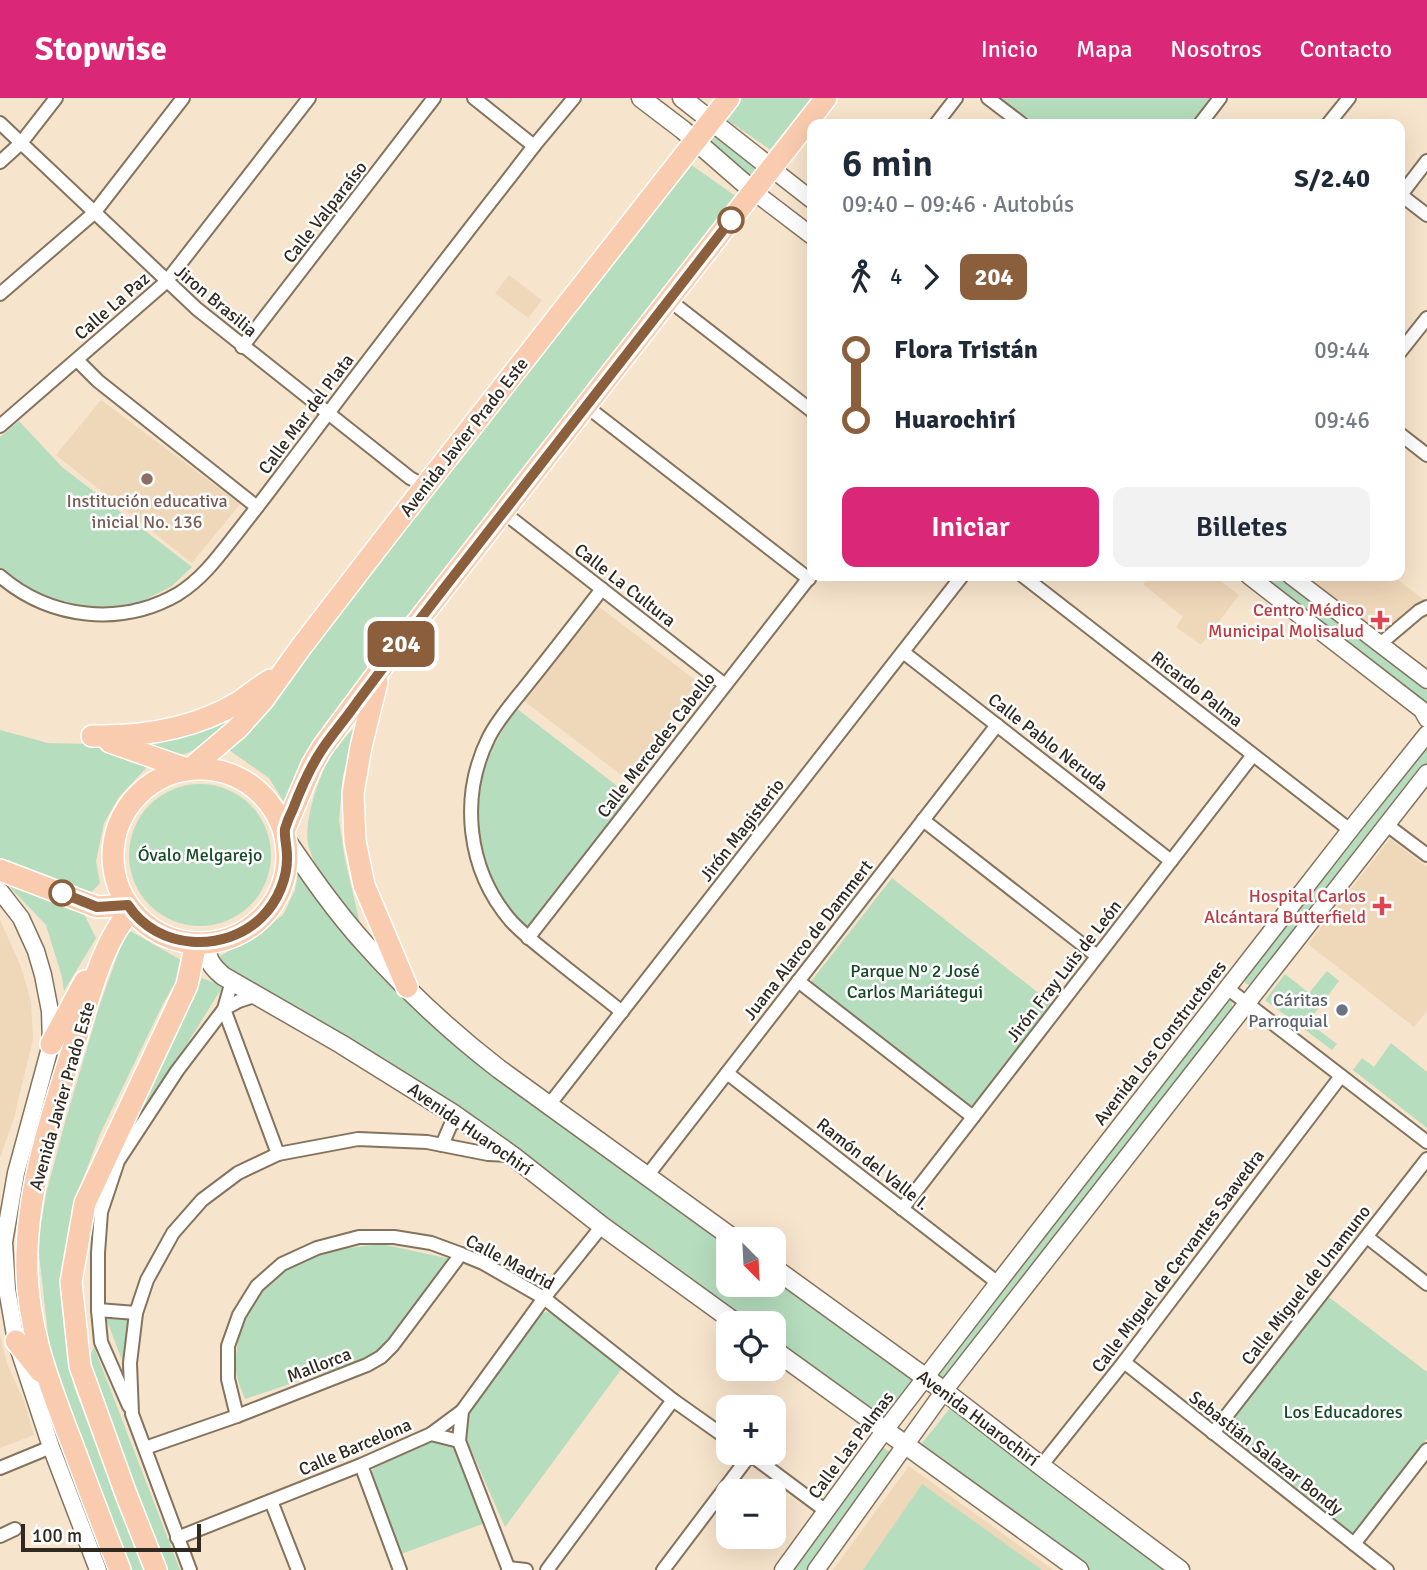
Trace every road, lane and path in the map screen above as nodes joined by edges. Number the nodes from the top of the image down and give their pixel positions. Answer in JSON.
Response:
{"nodes":[{"id":1,"x":56,"y":98,"type":"edge"},
{"id":2,"x":183,"y":98,"type":"edge"},
{"id":3,"x":309,"y":98,"type":"edge"},
{"id":4,"x":435,"y":98,"type":"edge"},
{"id":5,"x":474,"y":98,"type":"edge"},
{"id":6,"x":573,"y":98,"type":"edge"},
{"id":7,"x":641,"y":98,"type":"edge"},
{"id":8,"x":682,"y":98,"type":"edge"},
{"id":9,"x":729,"y":98,"type":"edge"},
{"id":10,"x":826,"y":98,"type":"edge"},
{"id":11,"x":956,"y":98,"type":"edge"},
{"id":12,"x":988,"y":98,"type":"edge"},
{"id":13,"x":1220,"y":98,"type":"edge"},
{"id":14,"x":1349,"y":98,"type":"edge"},
{"id":15,"x":810,"y":119,"type":"edge"},
{"id":16,"x":940,"y":119,"type":"edge"},
{"id":17,"x":1015,"y":119,"type":"edge"},
{"id":18,"x":1204,"y":119,"type":"edge"},
{"id":19,"x":1332,"y":119,"type":"edge"},
{"id":20,"x":712,"y":121,"type":"junction"},
{"id":21,"x":807,"y":122,"type":"edge"},
{"id":22,"x":0,"y":123,"type":"edge"},
{"id":23,"x":695,"y":142,"type":"junction"},
{"id":24,"x":21,"y":143,"type":"junction"},
{"id":25,"x":534,"y":146,"type":"junction"},
{"id":26,"x":1427,"y":161,"type":"edge"},
{"id":27,"x":0,"y":162,"type":"edge"},
{"id":28,"x":771,"y":168,"type":"junction"},
{"id":29,"x":1405,"y":190,"type":"edge"},
{"id":30,"x":753,"y":191,"type":"junction"},
{"id":31,"x":807,"y":196,"type":"edge"},
{"id":32,"x":1405,"y":198,"type":"edge"},
{"id":33,"x":94,"y":213,"type":"junction"},
{"id":34,"x":1427,"y":215,"type":"edge"},
{"id":35,"x":807,"y":232,"type":"edge"},
{"id":36,"x":166,"y":282,"type":"junction"},
{"id":37,"x":0,"y":293,"type":"edge"},
{"id":38,"x":669,"y":299,"type":"junction"},
{"id":39,"x":1427,"y":318,"type":"edge"},
{"id":40,"x":1422,"y":333,"type":"edge"},
{"id":41,"x":243,"y":346,"type":"junction"},
{"id":42,"x":1405,"y":348,"type":"edge"},
{"id":43,"x":77,"y":360,"type":"junction"},
{"id":44,"x":586,"y":406,"type":"junction"},
{"id":45,"x":807,"y":407,"type":"edge"},
{"id":46,"x":328,"y":413,"type":"junction"},
{"id":47,"x":0,"y":426,"type":"edge"},
{"id":48,"x":1405,"y":438,"type":"edge"},
{"id":49,"x":1427,"y":455,"type":"edge"},
{"id":50,"x":425,"y":486,"type":"junction"},
{"id":51,"x":257,"y":507,"type":"junction"},
{"id":52,"x":503,"y":512,"type":"junction"},
{"id":53,"x":807,"y":575,"type":"edge"},
{"id":54,"x":0,"y":576,"type":"edge"},
{"id":55,"x":807,"y":581,"type":"edge"},
{"id":56,"x":958,"y":581,"type":"edge"},
{"id":57,"x":1029,"y":581,"type":"edge"},
{"id":58,"x":1255,"y":581,"type":"edge"},
{"id":59,"x":1298,"y":581,"type":"edge"},
{"id":60,"x":602,"y":589,"type":"junction"},
{"id":61,"x":1427,"y":607,"type":"edge"},
{"id":62,"x":1380,"y":644,"type":"junction"},
{"id":63,"x":301,"y":647,"type":"junction"},
{"id":64,"x":903,"y":652,"type":"junction"},
{"id":65,"x":380,"y":670,"type":"junction"},
{"id":66,"x":1427,"y":680,"type":"edge"},
{"id":67,"x":725,"y":685,"type":"junction"},
{"id":68,"x":1427,"y":719,"type":"edge"},
{"id":69,"x":997,"y":725,"type":"junction"},
{"id":70,"x":1427,"y":734,"type":"edge"},
{"id":71,"x":1253,"y":755,"type":"junction"},
{"id":72,"x":188,"y":769,"type":"junction"},
{"id":73,"x":1427,"y":773,"type":"edge"},
{"id":74,"x":923,"y":820,"type":"junction"},
{"id":75,"x":1387,"y":825,"type":"junction"},
{"id":76,"x":1350,"y":830,"type":"junction"},
{"id":77,"x":286,"y":836,"type":"junction"},
{"id":78,"x":1427,"y":855,"type":"edge"},
{"id":79,"x":1171,"y":861,"type":"junction"},
{"id":80,"x":9,"y":873,"type":"edge"},
{"id":81,"x":1,"y":893,"type":"edge"},
{"id":82,"x":130,"y":907,"type":"junction"},
{"id":83,"x":528,"y":938,"type":"junction"},
{"id":84,"x":201,"y":943,"type":"junction"},
{"id":85,"x":1097,"y":956,"type":"junction"},
{"id":86,"x":103,"y":957,"type":"junction"},
{"id":87,"x":232,"y":981,"type":"junction"},
{"id":88,"x":798,"y":981,"type":"junction"},
{"id":89,"x":407,"y":987,"type":"junction"},
{"id":90,"x":1227,"y":988,"type":"junction"},
{"id":91,"x":257,"y":995,"type":"junction"},
{"id":92,"x":1247,"y":1004,"type":"junction"},
{"id":93,"x":224,"y":1009,"type":"junction"},
{"id":94,"x":622,"y":1012,"type":"junction"},
{"id":95,"x":51,"y":1044,"type":"junction"},
{"id":96,"x":727,"y":1073,"type":"junction"},
{"id":97,"x":1341,"y":1076,"type":"junction"},
{"id":98,"x":550,"y":1105,"type":"junction"},
{"id":99,"x":455,"y":1115,"type":"junction"},
{"id":100,"x":973,"y":1117,"type":"junction"},
{"id":101,"x":1427,"y":1143,"type":"edge"},
{"id":102,"x":442,"y":1145,"type":"junction"},
{"id":103,"x":278,"y":1154,"type":"junction"},
{"id":104,"x":513,"y":1156,"type":"junction"},
{"id":105,"x":1427,"y":1158,"type":"edge"},
{"id":106,"x":118,"y":1161,"type":"junction"},
{"id":107,"x":648,"y":1177,"type":"junction"},
{"id":108,"x":85,"y":1203,"type":"junction"},
{"id":109,"x":902,"y":1209,"type":"junction"},
{"id":110,"x":602,"y":1226,"type":"junction"},
{"id":111,"x":717,"y":1227,"type":"edge"},
{"id":112,"x":1367,"y":1237,"type":"junction"},
{"id":113,"x":461,"y":1254,"type":"junction"},
{"id":114,"x":786,"y":1277,"type":"edge"},
{"id":115,"x":998,"y":1283,"type":"junction"},
{"id":116,"x":1427,"y":1284,"type":"edge"},
{"id":117,"x":544,"y":1298,"type":"junction"},
{"id":118,"x":98,"y":1310,"type":"junction"},
{"id":119,"x":719,"y":1311,"type":"edge"},
{"id":120,"x":136,"y":1313,"type":"junction"},
{"id":121,"x":16,"y":1341,"type":"junction"},
{"id":122,"x":786,"y":1359,"type":"edge"},
{"id":123,"x":1124,"y":1362,"type":"junction"},
{"id":124,"x":926,"y":1378,"type":"junction"},
{"id":125,"x":48,"y":1381,"type":"junction"},
{"id":126,"x":944,"y":1391,"type":"junction"},
{"id":127,"x":673,"y":1400,"type":"junction"},
{"id":128,"x":462,"y":1411,"type":"junction"},
{"id":129,"x":132,"y":1414,"type":"junction"},
{"id":130,"x":237,"y":1416,"type":"junction"},
{"id":131,"x":716,"y":1430,"type":"edge"},
{"id":132,"x":885,"y":1430,"type":"junction"},
{"id":133,"x":1213,"y":1433,"type":"junction"},
{"id":134,"x":431,"y":1434,"type":"junction"},
{"id":135,"x":459,"y":1441,"type":"junction"},
{"id":136,"x":905,"y":1445,"type":"junction"},
{"id":137,"x":51,"y":1447,"type":"junction"},
{"id":138,"x":145,"y":1448,"type":"junction"},
{"id":139,"x":1427,"y":1450,"type":"edge"},
{"id":140,"x":361,"y":1465,"type":"junction"},
{"id":141,"x":740,"y":1465,"type":"edge"},
{"id":142,"x":763,"y":1465,"type":"edge"},
{"id":143,"x":1041,"y":1466,"type":"junction"},
{"id":144,"x":0,"y":1468,"type":"edge"},
{"id":145,"x":271,"y":1501,"type":"junction"},
{"id":146,"x":826,"y":1511,"type":"junction"},
{"id":147,"x":15,"y":1529,"type":"dead end"},
{"id":148,"x":0,"y":1536,"type":"edge"},
{"id":149,"x":177,"y":1538,"type":"junction"},
{"id":150,"x":1354,"y":1544,"type":"junction"},
{"id":151,"x":508,"y":1569,"type":"edge"},
{"id":152,"x":98,"y":1570,"type":"edge"},
{"id":153,"x":120,"y":1570,"type":"edge"},
{"id":154,"x":156,"y":1570,"type":"edge"},
{"id":155,"x":190,"y":1570,"type":"edge"},
{"id":156,"x":298,"y":1570,"type":"edge"},
{"id":157,"x":400,"y":1570,"type":"edge"},
{"id":158,"x":526,"y":1570,"type":"edge"},
{"id":159,"x":547,"y":1570,"type":"edge"},
{"id":160,"x":663,"y":1570,"type":"edge"},
{"id":161,"x":783,"y":1570,"type":"edge"},
{"id":162,"x":816,"y":1570,"type":"edge"},
{"id":163,"x":1079,"y":1570,"type":"edge"},
{"id":164,"x":1180,"y":1570,"type":"edge"},
{"id":165,"x":1387,"y":1570,"type":"edge"}],
"edges":[{"from":1,"to":24,"type":"street"},
{"from":2,"to":33,"type":"street"},
{"from":3,"to":36,"type":"street","name":"Calle La Paz"},
{"from":4,"to":41,"type":"street","name":"Calle Valparaíso"},
{"from":5,"to":25,"type":"street"},
{"from":6,"to":25,"type":"street","name":"Calle Mar del Plata"},
{"from":7,"to":23,"type":"main road"},
{"from":8,"to":20,"type":"main road"},
{"from":9,"to":20,"type":"main road","name":"Avenida Javier Prado Este"},
{"from":10,"to":15,"type":"main road"},
{"from":11,"to":16,"type":"street"},
{"from":12,"to":17,"type":"street"},
{"from":13,"to":18,"type":"street"},
{"from":14,"to":19,"type":"street"},
{"from":20,"to":23,"type":"main road","name":"Avenida Javier Prado Este"},
{"from":20,"to":28,"type":"main road"},
{"from":21,"to":28,"type":"main road"},
{"from":22,"to":24,"type":"street","name":"Jiron Brasilia"},
{"from":23,"to":30,"type":"main road"},
{"from":23,"to":50,"type":"main road","name":"Avenida Javier Prado Este"},
{"from":24,"to":27,"type":"street"},
{"from":24,"to":33,"type":"street","name":"Jiron Brasilia"},
{"from":25,"to":46,"type":"street","name":"Calle Mar del Plata"},
{"from":26,"to":29,"type":"street"},
{"from":28,"to":30,"type":"main road"},
{"from":28,"to":31,"type":"street"},
{"from":30,"to":35,"type":"street"},
{"from":30,"to":38,"type":"main road"},
{"from":32,"to":34,"type":"street"},
{"from":33,"to":36,"type":"street","name":"Jiron Brasilia"},
{"from":33,"to":37,"type":"street"},
{"from":36,"to":41,"type":"street","name":"Jiron Brasilia"},
{"from":36,"to":43,"type":"street","name":"Calle La Paz"},
{"from":38,"to":44,"type":"main road"},
{"from":38,"to":45,"type":"street"},
{"from":39,"to":40,"type":"street"},
{"from":40,"to":42,"type":"street"},
{"from":41,"to":46,"type":"street","name":"Jiron Brasilia"},
{"from":43,"to":47,"type":"street","name":"Calle La Paz"},
{"from":43,"to":51,"type":"street"},
{"from":44,"to":52,"type":"main road"},
{"from":44,"to":53,"type":"street"},
{"from":46,"to":50,"type":"street","name":"Jiron Brasilia"},
{"from":46,"to":51,"type":"street","name":"Calle Mar del Plata"},
{"from":48,"to":49,"type":"street"},
{"from":50,"to":63,"type":"main road","name":"Avenida Javier Prado Este"},
{"from":51,"to":54,"type":"street","name":"Calle Mar del Plata"},
{"from":52,"to":60,"type":"street","name":"Calle La Cultura"},
{"from":52,"to":65,"type":"main road"},
{"from":55,"to":67,"type":"street","name":"Calle Mercedes Cabello"},
{"from":56,"to":64,"type":"street","name":"Jirón Magisterio"},
{"from":57,"to":71,"type":"street","name":"Ricardo Palma"},
{"from":58,"to":68,"type":"street"},
{"from":59,"to":62,"type":"street"},
{"from":60,"to":67,"type":"street","name":"Calle La Cultura"},
{"from":60,"to":83,"type":"street"},
{"from":61,"to":62,"type":"street"},
{"from":62,"to":66,"type":"street"},
{"from":63,"to":72,"type":"main road","name":"Avenida Javier Prado Este"},
{"from":63,"to":72,"type":"main road"},
{"from":64,"to":69,"type":"street","name":"Calle Pablo Neruda"},
{"from":64,"to":94,"type":"street","name":"Jirón Magisterio"},
{"from":65,"to":77,"type":"main road"},
{"from":65,"to":89,"type":"main road"},
{"from":67,"to":83,"type":"street","name":"Calle Mercedes Cabello"},
{"from":69,"to":74,"type":"street","name":"Juana Alarco de Dammert"},
{"from":69,"to":79,"type":"street","name":"Calle Pablo Neruda"},
{"from":70,"to":76,"type":"street","name":"Avenida Los Constructores"},
{"from":71,"to":76,"type":"street","name":"Ricardo Palma"},
{"from":71,"to":79,"type":"street","name":"Jirón Fray Luis de León"},
{"from":72,"to":77,"type":"main road"},
{"from":72,"to":82,"type":"main road"},
{"from":73,"to":75,"type":"street"},
{"from":74,"to":85,"type":"street"},
{"from":74,"to":88,"type":"street","name":"Juana Alarco de Dammert"},
{"from":75,"to":78,"type":"street"},
{"from":75,"to":92,"type":"street"},
{"from":76,"to":90,"type":"street","name":"Avenida Los Constructores"},
{"from":77,"to":84,"type":"main road"},
{"from":77,"to":89,"type":"main road"},
{"from":79,"to":85,"type":"street","name":"Jirón Fray Luis de León"},
{"from":80,"to":81,"type":"street"},
{"from":80,"to":82,"type":"main road"},
{"from":81,"to":95,"type":"street"},
{"from":82,"to":84,"type":"main road"},
{"from":82,"to":86,"type":"main road","name":"Avenida Javier Prado Este"},
{"from":83,"to":94,"type":"street"},
{"from":84,"to":87,"type":"main road","name":"Avenida Huarochirí"},
{"from":84,"to":108,"type":"main road"},
{"from":85,"to":100,"type":"street","name":"Jirón Fray Luis de León"},
{"from":86,"to":95,"type":"main road"},
{"from":86,"to":125,"type":"main road","name":"Avenida Javier Prado Este"},
{"from":87,"to":91,"type":"main road","name":"Avenida Huarochirí"},
{"from":87,"to":93,"type":"street"},
{"from":88,"to":96,"type":"street","name":"Juana Alarco de Dammert"},
{"from":88,"to":100,"type":"street"},
{"from":89,"to":98,"type":"main road"},
{"from":90,"to":92,"type":"street"},
{"from":90,"to":115,"type":"street","name":"Avenida Los Constructores"},
{"from":91,"to":93,"type":"street"},
{"from":91,"to":99,"type":"main road","name":"Avenida Huarochirí"},
{"from":92,"to":97,"type":"street"},
{"from":92,"to":126,"type":"street"},
{"from":93,"to":103,"type":"street"},
{"from":93,"to":106,"type":"street"},
{"from":94,"to":98,"type":"street","name":"Jirón Magisterio"},
{"from":95,"to":121,"type":"street"},
{"from":96,"to":107,"type":"street","name":"Juana Alarco de Dammert"},
{"from":96,"to":109,"type":"street","name":"Ramón del Valle I."},
{"from":97,"to":101,"type":"street"},
{"from":97,"to":123,"type":"street","name":"Calle Miguel de Cervantes Saavedra"},
{"from":98,"to":107,"type":"main road"},
{"from":99,"to":102,"type":"street"},
{"from":99,"to":104,"type":"main road","name":"Avenida Huarochirí"},
{"from":100,"to":109,"type":"street","name":"Jirón Fray Luis de León"},
{"from":102,"to":103,"type":"street"},
{"from":102,"to":104,"type":"street"},
{"from":103,"to":120,"type":"street"},
{"from":104,"to":110,"type":"main road","name":"Avenida Huarochirí"},
{"from":105,"to":112,"type":"street","name":"Calle Miguel de Unamuno"},
{"from":106,"to":108,"type":"main road"},
{"from":106,"to":118,"type":"street"},
{"from":107,"to":111,"type":"main road"},
{"from":108,"to":154,"type":"main road"},
{"from":109,"to":115,"type":"street","name":"Ramón del Valle I."},
{"from":110,"to":117,"type":"street"},
{"from":110,"to":119,"type":"main road","name":"Avenida Huarochirí"},
{"from":112,"to":116,"type":"street"},
{"from":112,"to":133,"type":"street","name":"Calle Miguel de Unamuno"},
{"from":113,"to":117,"type":"street","name":"Calle Madrid"},
{"from":113,"to":130,"type":"street","name":"Mallorca"},
{"from":113,"to":130,"type":"street","name":"Calle Madrid"},
{"from":114,"to":124,"type":"main road","name":"Avenida Huarochirí"},
{"from":115,"to":124,"type":"street","name":"Avenida Los Constructores"},
{"from":117,"to":127,"type":"street","name":"Calle Madrid"},
{"from":117,"to":128,"type":"street"},
{"from":118,"to":120,"type":"street"},
{"from":118,"to":129,"type":"street"},
{"from":120,"to":129,"type":"street"},
{"from":121,"to":125,"type":"main road"},
{"from":121,"to":137,"type":"street"},
{"from":122,"to":132,"type":"main road"},
{"from":123,"to":133,"type":"street","name":"Sebastián Salazar Bondy"},
{"from":123,"to":143,"type":"street","name":"Calle Miguel de Cervantes Saavedra"},
{"from":124,"to":126,"type":"main road","name":"Avenida Huarochirí"},
{"from":124,"to":132,"type":"street","name":"Calle Las Palmas"},
{"from":125,"to":153,"type":"main road","name":"Avenida Javier Prado Este"},
{"from":126,"to":136,"type":"street"},
{"from":126,"to":143,"type":"main road","name":"Avenida Huarochirí"},
{"from":127,"to":131,"type":"street","name":"Calle Madrid"},
{"from":127,"to":159,"type":"street"},
{"from":128,"to":134,"type":"street"},
{"from":128,"to":135,"type":"street"},
{"from":129,"to":138,"type":"street"},
{"from":130,"to":138,"type":"street","name":"Mallorca"},
{"from":132,"to":136,"type":"main road"},
{"from":132,"to":146,"type":"street","name":"Calle Las Palmas"},
{"from":133,"to":150,"type":"street","name":"Sebastián Salazar Bondy"},
{"from":134,"to":135,"type":"street","name":"Calle Barcelona"},
{"from":134,"to":140,"type":"street","name":"Calle Barcelona"},
{"from":135,"to":151,"type":"street"},
{"from":136,"to":162,"type":"street"},
{"from":136,"to":163,"type":"main road"},
{"from":137,"to":144,"type":"street"},
{"from":137,"to":152,"type":"street"},
{"from":138,"to":149,"type":"street"},
{"from":139,"to":150,"type":"street"},
{"from":140,"to":145,"type":"street","name":"Calle Barcelona"},
{"from":140,"to":157,"type":"street"},
{"from":141,"to":160,"type":"street"},
{"from":142,"to":146,"type":"street"},
{"from":143,"to":164,"type":"main road","name":"Avenida Huarochirí"},
{"from":145,"to":149,"type":"street","name":"Calle Barcelona"},
{"from":145,"to":156,"type":"street"},
{"from":146,"to":161,"type":"street","name":"Calle Las Palmas"},
{"from":147,"to":148,"type":"street"},
{"from":149,"to":155,"type":"street"},
{"from":150,"to":165,"type":"street","name":"Sebastián Salazar Bondy"},
{"from":151,"to":158,"type":"street"}]}
